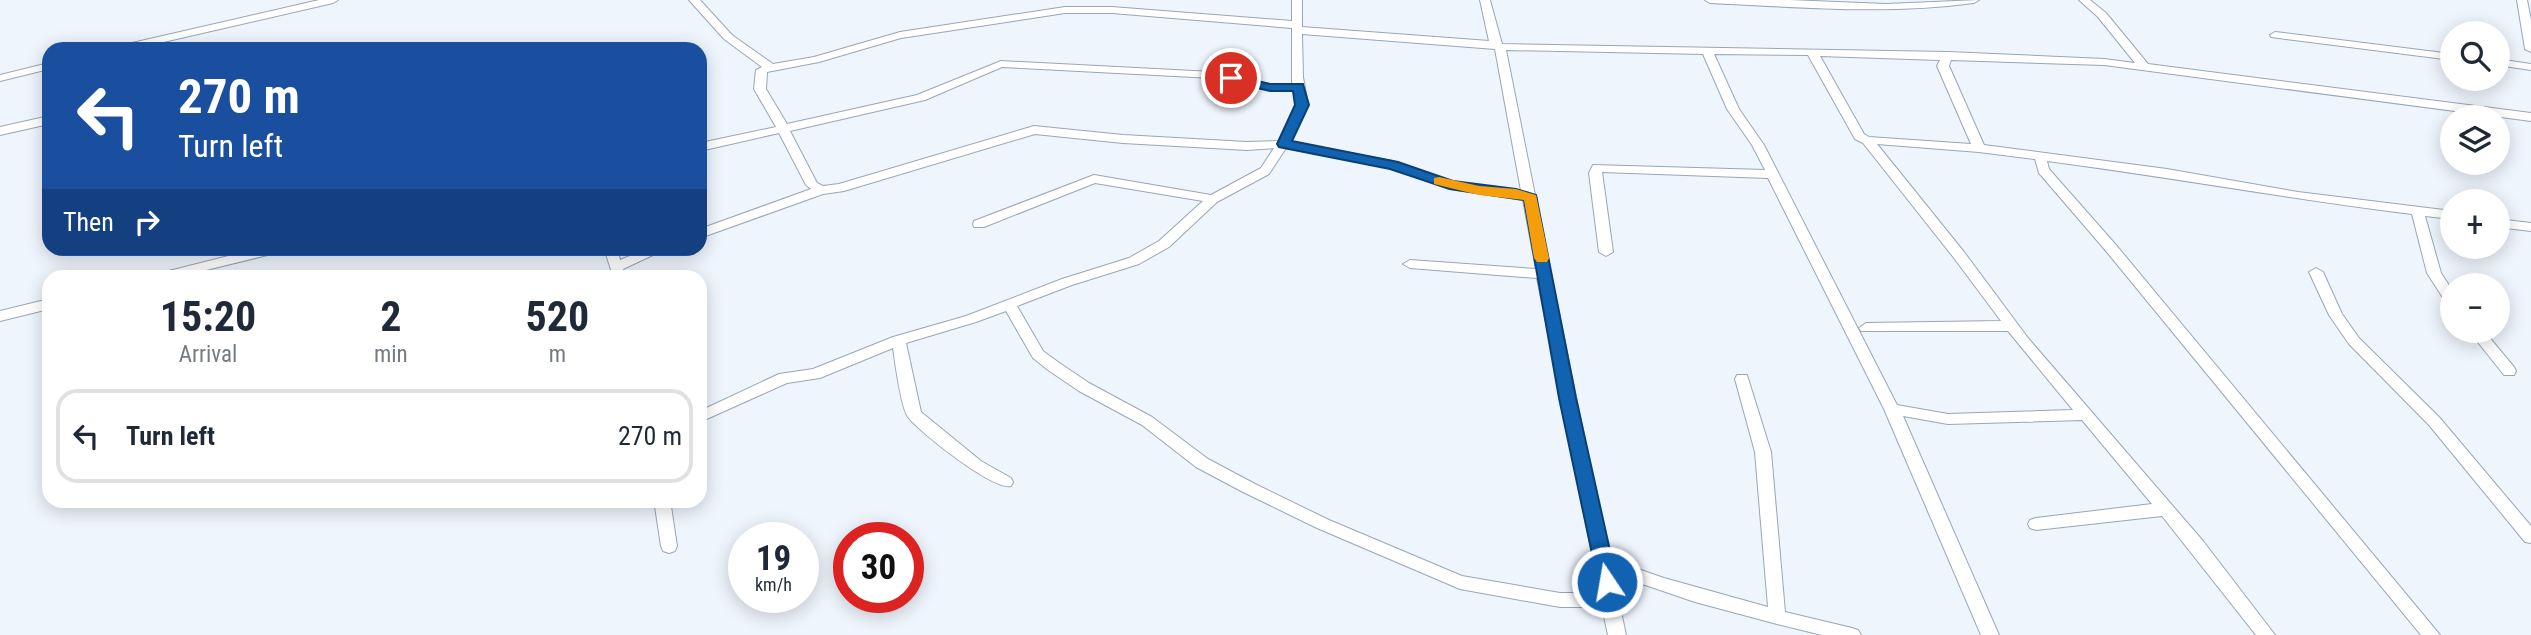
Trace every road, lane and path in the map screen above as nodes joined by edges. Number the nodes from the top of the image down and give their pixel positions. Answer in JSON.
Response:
{"nodes":[{"id":1,"x":333,"y":0,"type":"edge"},
{"id":2,"x":694,"y":0,"type":"edge"},
{"id":3,"x":1297,"y":0,"type":"edge"},
{"id":4,"x":1485,"y":0,"type":"edge"},
{"id":5,"x":1710,"y":0,"type":"edge"},
{"id":6,"x":1974,"y":0,"type":"edge"},
{"id":7,"x":2084,"y":0,"type":"edge"},
{"id":8,"x":2522,"y":2,"type":"edge"},
{"id":9,"x":1298,"y":27,"type":"junction"},
{"id":10,"x":2274,"y":35,"type":"dead end"},
{"id":11,"x":150,"y":42,"type":"edge"},
{"id":12,"x":1497,"y":46,"type":"junction"},
{"id":13,"x":2531,"y":49,"type":"edge"},
{"id":14,"x":1707,"y":51,"type":"junction"},
{"id":15,"x":1812,"y":52,"type":"junction"},
{"id":16,"x":1948,"y":55,"type":"junction"},
{"id":17,"x":2440,"y":56,"type":"edge"},
{"id":18,"x":2510,"y":64,"type":"edge"},
{"id":19,"x":2144,"y":66,"type":"junction"},
{"id":20,"x":2531,"y":66,"type":"edge"},
{"id":21,"x":770,"y":67,"type":"junction"},
{"id":22,"x":42,"y":68,"type":"edge"},
{"id":23,"x":0,"y":78,"type":"edge"},
{"id":24,"x":1299,"y":87,"type":"junction"},
{"id":25,"x":2531,"y":117,"type":"edge"},
{"id":26,"x":42,"y":122,"type":"edge"},
{"id":27,"x":783,"y":127,"type":"junction"},
{"id":28,"x":0,"y":131,"type":"edge"},
{"id":29,"x":1867,"y":140,"type":"junction"},
{"id":30,"x":1283,"y":144,"type":"junction"},
{"id":31,"x":707,"y":145,"type":"edge"},
{"id":32,"x":1979,"y":148,"type":"junction"},
{"id":33,"x":2040,"y":156,"type":"junction"},
{"id":34,"x":1771,"y":174,"type":"junction"},
{"id":35,"x":821,"y":190,"type":"junction"},
{"id":36,"x":1531,"y":198,"type":"junction"},
{"id":37,"x":1213,"y":199,"type":"junction"},
{"id":38,"x":2417,"y":210,"type":"junction"},
{"id":39,"x":2440,"y":213,"type":"edge"},
{"id":40,"x":979,"y":224,"type":"dead end"},
{"id":41,"x":2510,"y":225,"type":"edge"},
{"id":42,"x":2531,"y":227,"type":"edge"},
{"id":43,"x":707,"y":231,"type":"edge"},
{"id":44,"x":1606,"y":252,"type":"dead end"},
{"id":45,"x":247,"y":256,"type":"edge"},
{"id":46,"x":647,"y":256,"type":"edge"},
{"id":47,"x":1410,"y":264,"type":"dead end"},
{"id":48,"x":190,"y":270,"type":"edge"},
{"id":49,"x":621,"y":270,"type":"edge"},
{"id":50,"x":2316,"y":272,"type":"dead end"},
{"id":51,"x":1545,"y":274,"type":"junction"},
{"id":52,"x":2440,"y":282,"type":"edge"},
{"id":53,"x":1009,"y":305,"type":"junction"},
{"id":54,"x":42,"y":306,"type":"edge"},
{"id":55,"x":0,"y":316,"type":"edge"},
{"id":56,"x":2011,"y":326,"type":"junction"},
{"id":57,"x":1866,"y":328,"type":"dead end"},
{"id":58,"x":898,"y":340,"type":"junction"},
{"id":59,"x":2486,"y":343,"type":"edge"},
{"id":60,"x":2510,"y":371,"type":"dead end"},
{"id":61,"x":1742,"y":379,"type":"dead end"},
{"id":62,"x":1892,"y":410,"type":"junction"},
{"id":63,"x":707,"y":413,"type":"edge"},
{"id":64,"x":2084,"y":415,"type":"junction"},
{"id":65,"x":1006,"y":482,"type":"dead end"},
{"id":66,"x":663,"y":508,"type":"edge"},
{"id":67,"x":2166,"y":509,"type":"junction"},
{"id":68,"x":2036,"y":524,"type":"dead end"},
{"id":69,"x":2531,"y":537,"type":"edge"},
{"id":70,"x":669,"y":546,"type":"dead end"},
{"id":71,"x":1604,"y":564,"type":"junction"},
{"id":72,"x":1611,"y":600,"type":"junction"},
{"id":73,"x":1777,"y":617,"type":"junction"},
{"id":74,"x":1617,"y":635,"type":"edge"},
{"id":75,"x":1852,"y":635,"type":"edge"},
{"id":76,"x":1990,"y":635,"type":"edge"},
{"id":77,"x":2266,"y":635,"type":"edge"},
{"id":78,"x":2431,"y":635,"type":"edge"}],
"edges":[{"from":1,"to":11,"type":"street"},
{"from":2,"to":21,"type":"street"},
{"from":3,"to":9,"type":"street"},
{"from":4,"to":12,"type":"street"},
{"from":5,"to":6,"type":"street"},
{"from":7,"to":19,"type":"street"},
{"from":8,"to":13,"type":"street"},
{"from":9,"to":12,"type":"street"},
{"from":9,"to":21,"type":"street"},
{"from":9,"to":24,"type":"street"},
{"from":10,"to":17,"type":"street"},
{"from":12,"to":14,"type":"street"},
{"from":12,"to":36,"type":"street"},
{"from":14,"to":15,"type":"street"},
{"from":14,"to":34,"type":"street"},
{"from":15,"to":16,"type":"street"},
{"from":15,"to":29,"type":"street"},
{"from":16,"to":19,"type":"street"},
{"from":16,"to":32,"type":"street"},
{"from":18,"to":20,"type":"street"},
{"from":19,"to":25,"type":"street"},
{"from":21,"to":27,"type":"street"},
{"from":22,"to":23,"type":"street"},
{"from":24,"to":27,"type":"street"},
{"from":24,"to":30,"type":"street"},
{"from":26,"to":28,"type":"street"},
{"from":27,"to":31,"type":"street"},
{"from":27,"to":35,"type":"street"},
{"from":29,"to":32,"type":"street"},
{"from":29,"to":56,"type":"street"},
{"from":30,"to":35,"type":"street"},
{"from":30,"to":36,"type":"street"},
{"from":30,"to":37,"type":"street"},
{"from":32,"to":33,"type":"street"},
{"from":33,"to":38,"type":"street"},
{"from":33,"to":78,"type":"street"},
{"from":34,"to":44,"type":"street"},
{"from":34,"to":62,"type":"street"},
{"from":35,"to":43,"type":"street"},
{"from":36,"to":51,"type":"street"},
{"from":37,"to":40,"type":"street"},
{"from":37,"to":53,"type":"street"},
{"from":38,"to":39,"type":"street"},
{"from":38,"to":52,"type":"street"},
{"from":41,"to":42,"type":"street"},
{"from":45,"to":48,"type":"street"},
{"from":46,"to":49,"type":"street"},
{"from":47,"to":51,"type":"street"},
{"from":50,"to":69,"type":"street"},
{"from":51,"to":71,"type":"street"},
{"from":53,"to":58,"type":"street"},
{"from":53,"to":72,"type":"street"},
{"from":54,"to":55,"type":"street"},
{"from":56,"to":57,"type":"street"},
{"from":56,"to":64,"type":"street"},
{"from":58,"to":63,"type":"street"},
{"from":58,"to":65,"type":"street"},
{"from":59,"to":60,"type":"street"},
{"from":61,"to":73,"type":"street"},
{"from":62,"to":64,"type":"street"},
{"from":62,"to":76,"type":"street"},
{"from":64,"to":67,"type":"street"},
{"from":66,"to":70,"type":"street"},
{"from":67,"to":68,"type":"street"},
{"from":67,"to":77,"type":"street"},
{"from":71,"to":72,"type":"street"},
{"from":71,"to":73,"type":"street"},
{"from":72,"to":74,"type":"street"},
{"from":73,"to":75,"type":"street"}]}
